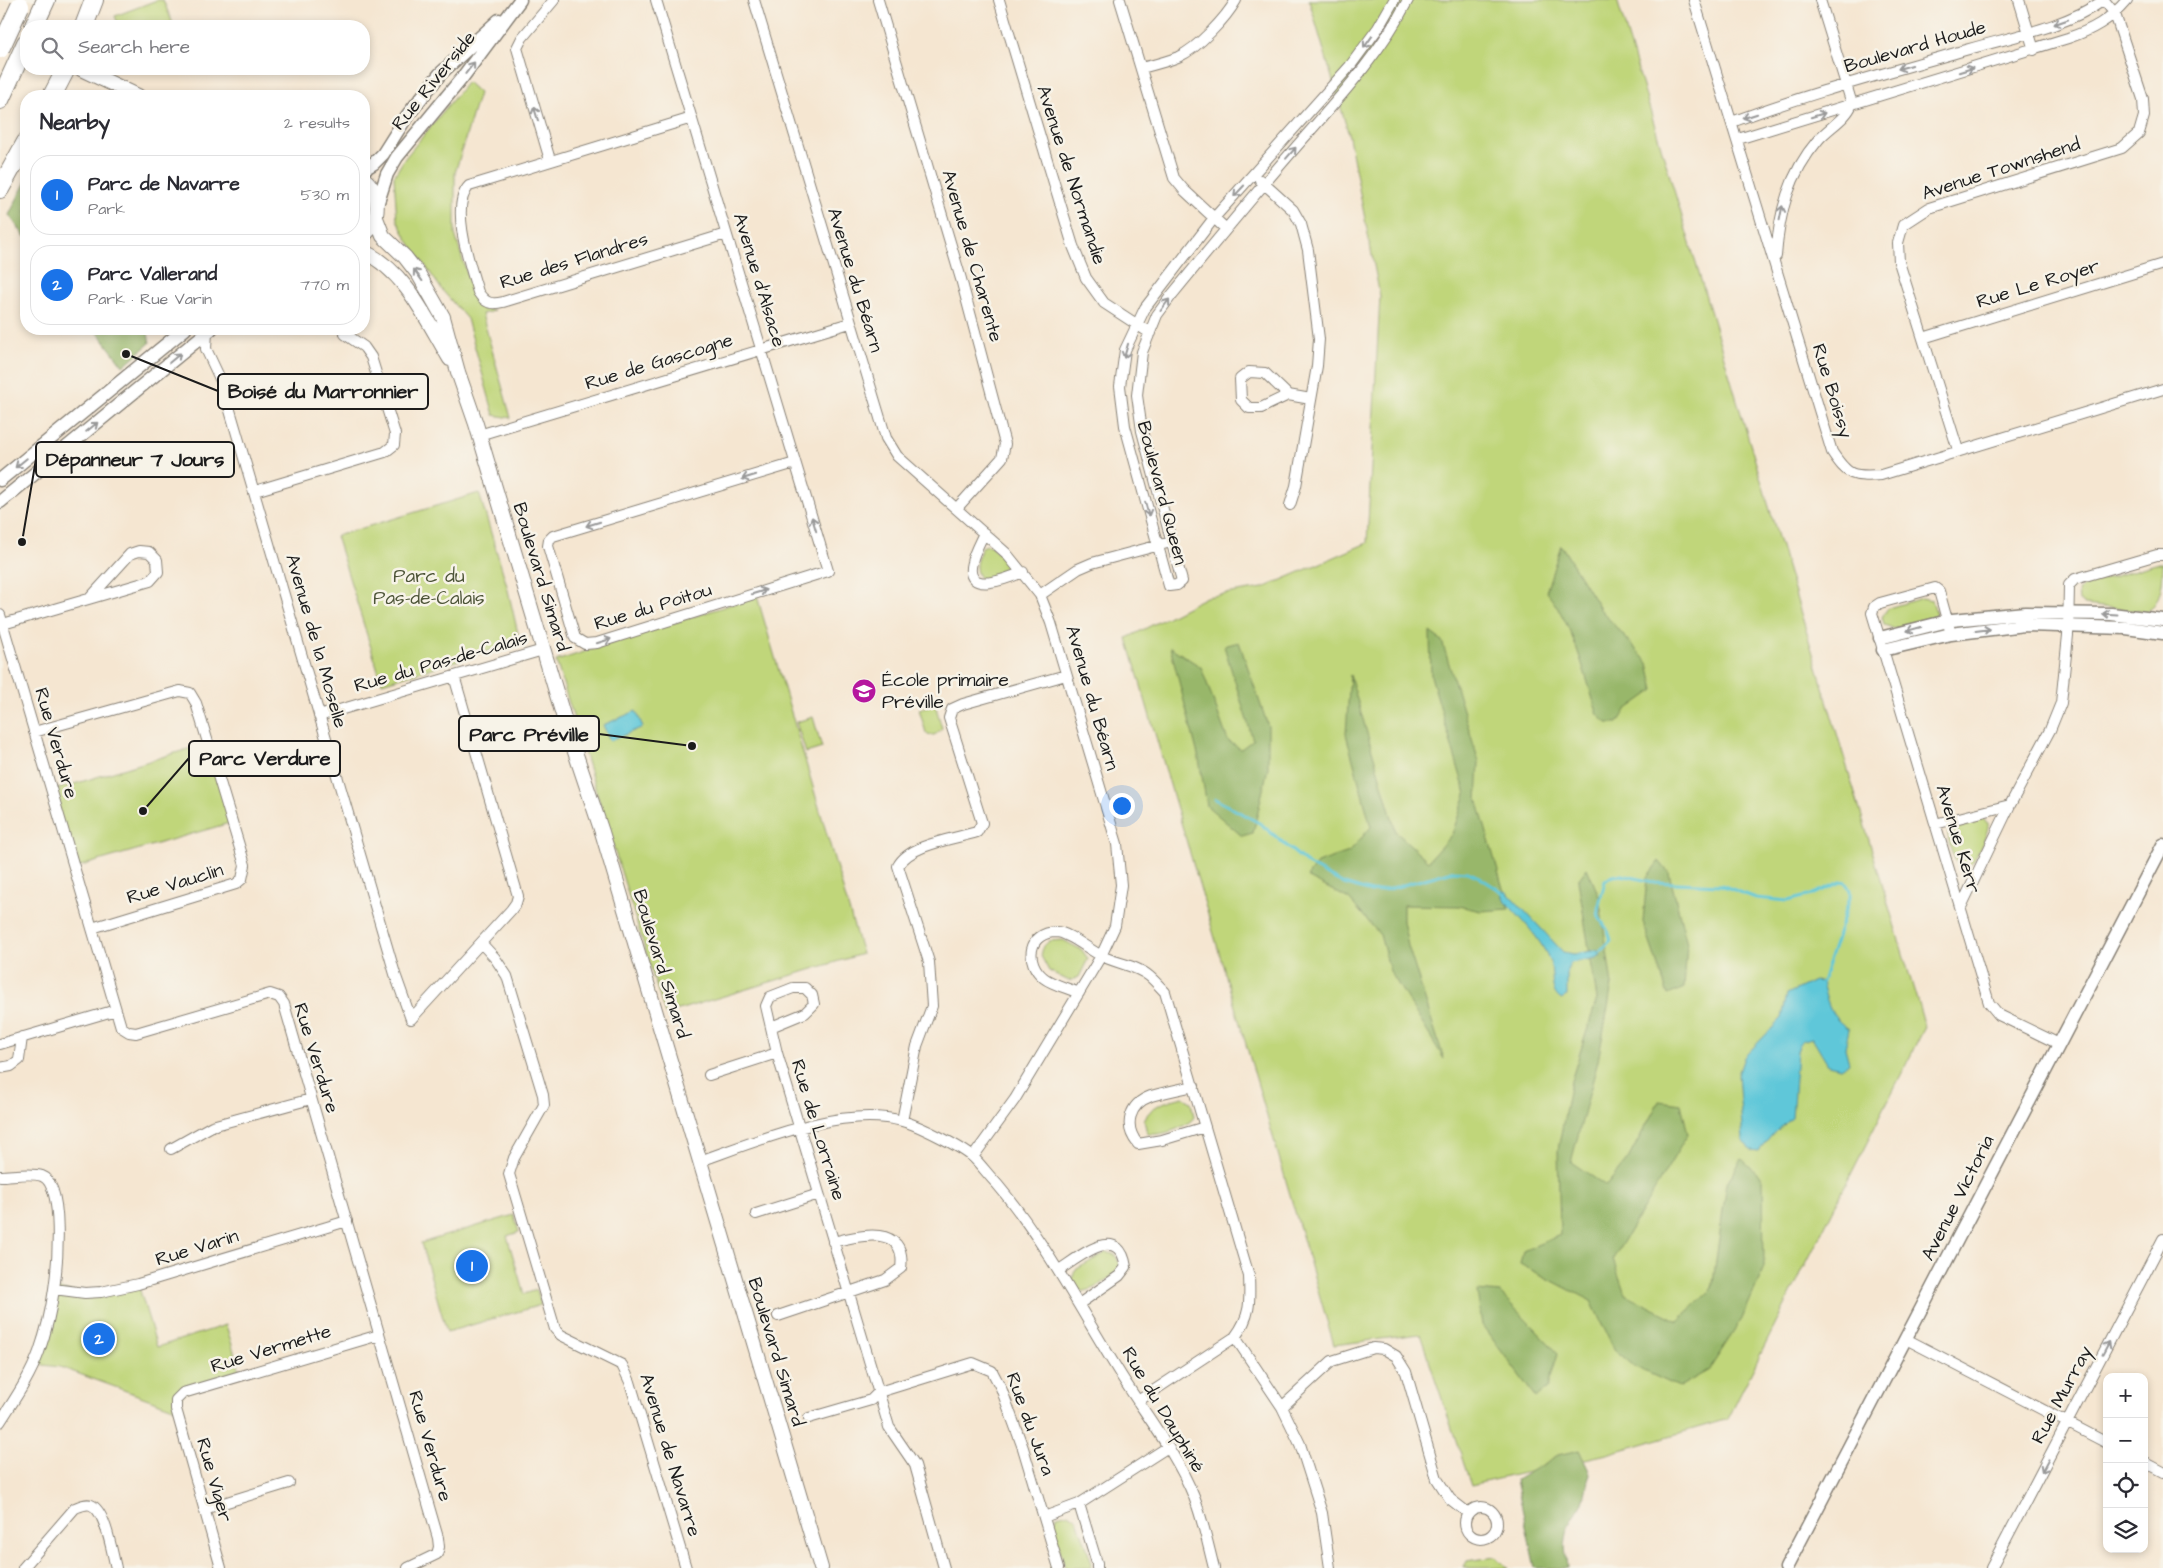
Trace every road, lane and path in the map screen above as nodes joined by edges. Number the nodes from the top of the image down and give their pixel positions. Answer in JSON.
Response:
{"nodes":[{"id":1,"x":94,"y":0,"type":"edge"},
{"id":2,"x":554,"y":0,"type":"edge"},
{"id":3,"x":656,"y":0,"type":"edge"},
{"id":4,"x":754,"y":0,"type":"edge"},
{"id":5,"x":878,"y":0,"type":"edge"},
{"id":6,"x":999,"y":0,"type":"edge"},
{"id":7,"x":1120,"y":0,"type":"edge"},
{"id":8,"x":1236,"y":0,"type":"edge"},
{"id":9,"x":1394,"y":0,"type":"edge"},
{"id":10,"x":1408,"y":0,"type":"edge"},
{"id":11,"x":1694,"y":0,"type":"edge"},
{"id":12,"x":1820,"y":0,"type":"edge"},
{"id":13,"x":2019,"y":0,"type":"edge"},
{"id":14,"x":2104,"y":0,"type":"edge"},
{"id":15,"x":2127,"y":0,"type":"edge"},
{"id":16,"x":22,"y":3,"type":"edge"},
{"id":17,"x":516,"y":4,"type":"edge"},
{"id":18,"x":2115,"y":14,"type":"junction"},
{"id":19,"x":86,"y":20,"type":"edge"},
{"id":20,"x":0,"y":30,"type":"edge"},
{"id":21,"x":2029,"y":32,"type":"junction"},
{"id":22,"x":20,"y":40,"type":"edge"},
{"id":23,"x":0,"y":49,"type":"edge"},
{"id":24,"x":2034,"y":50,"type":"junction"},
{"id":25,"x":20,"y":57,"type":"edge"},
{"id":26,"x":1141,"y":68,"type":"junction"},
{"id":27,"x":63,"y":75,"type":"edge"},
{"id":28,"x":94,"y":75,"type":"edge"},
{"id":29,"x":1846,"y":84,"type":"junction"},
{"id":30,"x":1332,"y":87,"type":"junction"},
{"id":31,"x":55,"y":90,"type":"edge"},
{"id":32,"x":125,"y":90,"type":"edge"},
{"id":33,"x":1343,"y":95,"type":"junction"},
{"id":34,"x":0,"y":100,"type":"edge"},
{"id":35,"x":1852,"y":104,"type":"junction"},
{"id":36,"x":692,"y":118,"type":"junction"},
{"id":37,"x":1732,"y":122,"type":"junction"},
{"id":38,"x":1738,"y":139,"type":"junction"},
{"id":39,"x":20,"y":153,"type":"edge"},
{"id":40,"x":550,"y":160,"type":"junction"},
{"id":41,"x":370,"y":165,"type":"edge"},
{"id":42,"x":1254,"y":175,"type":"junction"},
{"id":43,"x":1264,"y":184,"type":"junction"},
{"id":44,"x":370,"y":187,"type":"edge"},
{"id":45,"x":0,"y":190,"type":"edge"},
{"id":46,"x":376,"y":212,"type":"junction"},
{"id":47,"x":1214,"y":218,"type":"junction"},
{"id":48,"x":370,"y":229,"type":"edge"},
{"id":49,"x":1226,"y":229,"type":"junction"},
{"id":50,"x":726,"y":234,"type":"junction"},
{"id":51,"x":370,"y":256,"type":"edge"},
{"id":52,"x":1775,"y":262,"type":"junction"},
{"id":53,"x":2163,"y":264,"type":"edge"},
{"id":54,"x":850,"y":323,"type":"junction"},
{"id":55,"x":1136,"y":325,"type":"junction"},
{"id":56,"x":1150,"y":333,"type":"junction"},
{"id":57,"x":177,"y":335,"type":"edge"},
{"id":58,"x":203,"y":335,"type":"edge"},
{"id":59,"x":208,"y":335,"type":"edge"},
{"id":60,"x":346,"y":335,"type":"edge"},
{"id":61,"x":1923,"y":338,"type":"junction"},
{"id":62,"x":761,"y":350,"type":"junction"},
{"id":63,"x":458,"y":372,"type":"junction"},
{"id":64,"x":2163,"y":389,"type":"edge"},
{"id":65,"x":1288,"y":395,"type":"junction"},
{"id":66,"x":1311,"y":399,"type":"junction"},
{"id":67,"x":479,"y":434,"type":"junction"},
{"id":68,"x":1958,"y":450,"type":"junction"},
{"id":69,"x":795,"y":463,"type":"junction"},
{"id":70,"x":0,"y":480,"type":"edge"},
{"id":71,"x":255,"y":491,"type":"junction"},
{"id":72,"x":0,"y":502,"type":"edge"},
{"id":73,"x":1290,"y":505,"type":"dead end"},
{"id":74,"x":957,"y":508,"type":"junction"},
{"id":75,"x":984,"y":533,"type":"junction"},
{"id":76,"x":1171,"y":542,"type":"junction"},
{"id":77,"x":1156,"y":546,"type":"junction"},
{"id":78,"x":2163,"y":555,"type":"edge"},
{"id":79,"x":828,"y":570,"type":"joint"},
{"id":80,"x":1023,"y":572,"type":"junction"},
{"id":81,"x":1040,"y":594,"type":"junction"},
{"id":82,"x":90,"y":598,"type":"junction"},
{"id":83,"x":2161,"y":616,"type":"edge"},
{"id":84,"x":1,"y":619,"type":"edge"},
{"id":85,"x":2069,"y":620,"type":"junction"},
{"id":86,"x":1948,"y":621,"type":"junction"},
{"id":87,"x":2158,"y":632,"type":"edge"},
{"id":88,"x":1951,"y":634,"type":"junction"},
{"id":89,"x":1882,"y":644,"type":"junction"},
{"id":90,"x":543,"y":650,"type":"junction"},
{"id":91,"x":454,"y":676,"type":"junction"},
{"id":92,"x":1066,"y":676,"type":"junction"},
{"id":93,"x":319,"y":716,"type":"junction"},
{"id":94,"x":34,"y":732,"type":"junction"},
{"id":95,"x":2010,"y":804,"type":"junction"},
{"id":96,"x":1935,"y":824,"type":"junction"},
{"id":97,"x":2163,"y":845,"type":"edge"},
{"id":98,"x":1960,"y":907,"type":"junction"},
{"id":99,"x":92,"y":928,"type":"junction"},
{"id":100,"x":481,"y":943,"type":"junction"},
{"id":101,"x":1101,"y":956,"type":"junction"},
{"id":102,"x":1079,"y":993,"type":"junction"},
{"id":103,"x":116,"y":1010,"type":"junction"},
{"id":104,"x":771,"y":1027,"type":"junction"},
{"id":105,"x":22,"y":1037,"type":"junction"},
{"id":106,"x":0,"y":1044,"type":"edge"},
{"id":107,"x":2059,"y":1044,"type":"junction"},
{"id":108,"x":777,"y":1053,"type":"junction"},
{"id":109,"x":0,"y":1068,"type":"edge"},
{"id":110,"x":709,"y":1075,"type":"dead end"},
{"id":111,"x":1194,"y":1086,"type":"junction"},
{"id":112,"x":311,"y":1099,"type":"junction"},
{"id":113,"x":902,"y":1121,"type":"junction"},
{"id":114,"x":1205,"y":1127,"type":"junction"},
{"id":115,"x":798,"y":1128,"type":"junction"},
{"id":116,"x":171,"y":1149,"type":"dead end"},
{"id":117,"x":973,"y":1157,"type":"junction"},
{"id":118,"x":700,"y":1160,"type":"junction"},
{"id":119,"x":0,"y":1176,"type":"edge"},
{"id":120,"x":819,"y":1194,"type":"junction"},
{"id":121,"x":756,"y":1214,"type":"dead end"},
{"id":122,"x":347,"y":1222,"type":"junction"},
{"id":123,"x":2163,"y":1239,"type":"edge"},
{"id":124,"x":833,"y":1242,"type":"junction"},
{"id":125,"x":1059,"y":1270,"type":"junction"},
{"id":126,"x":54,"y":1289,"type":"junction"},
{"id":127,"x":849,"y":1292,"type":"junction"},
{"id":128,"x":1079,"y":1304,"type":"junction"},
{"id":129,"x":778,"y":1316,"type":"dead end"},
{"id":130,"x":379,"y":1335,"type":"junction"},
{"id":131,"x":1235,"y":1336,"type":"junction"},
{"id":132,"x":1906,"y":1339,"type":"junction"},
{"id":133,"x":879,"y":1392,"type":"junction"},
{"id":134,"x":176,"y":1400,"type":"joint"},
{"id":135,"x":1138,"y":1401,"type":"junction"},
{"id":136,"x":1282,"y":1408,"type":"junction"},
{"id":137,"x":808,"y":1418,"type":"dead end"},
{"id":138,"x":0,"y":1422,"type":"edge"},
{"id":139,"x":2067,"y":1422,"type":"junction"},
{"id":140,"x":2103,"y":1441,"type":"edge"},
{"id":141,"x":1168,"y":1447,"type":"junction"},
{"id":142,"x":2146,"y":1463,"type":"edge"},
{"id":143,"x":2163,"y":1472,"type":"edge"},
{"id":144,"x":289,"y":1483,"type":"dead end"},
{"id":145,"x":1079,"y":1504,"type":"junction"},
{"id":146,"x":204,"y":1509,"type":"junction"},
{"id":147,"x":1468,"y":1513,"type":"dead end"},
{"id":148,"x":1044,"y":1517,"type":"junction"},
{"id":149,"x":22,"y":1568,"type":"edge"},
{"id":150,"x":116,"y":1568,"type":"edge"},
{"id":151,"x":221,"y":1568,"type":"edge"},
{"id":152,"x":408,"y":1568,"type":"edge"},
{"id":153,"x":686,"y":1568,"type":"edge"},
{"id":154,"x":821,"y":1568,"type":"edge"},
{"id":155,"x":944,"y":1568,"type":"edge"},
{"id":156,"x":1059,"y":1568,"type":"edge"},
{"id":157,"x":1097,"y":1568,"type":"edge"},
{"id":158,"x":1214,"y":1568,"type":"edge"},
{"id":159,"x":1330,"y":1568,"type":"edge"},
{"id":160,"x":1786,"y":1568,"type":"edge"},
{"id":161,"x":1991,"y":1568,"type":"edge"}],
"edges":[{"from":1,"to":19,"type":"highway"},
{"from":40,"to":2,"type":"street","one_way":true},
{"from":3,"to":36,"type":"street","name":"Avenue d'Alsace"},
{"from":4,"to":54,"type":"street","name":"Avenue du Béarn"},
{"from":5,"to":74,"type":"street","name":"Avenue de Charente"},
{"from":6,"to":55,"type":"street","name":"Avenue de Normandie"},
{"from":7,"to":26,"type":"street"},
{"from":8,"to":26,"type":"street"},
{"from":9,"to":30,"type":"street","name":"Boulevard Queen","one_way":true},
{"from":10,"to":33,"type":"street","name":"Boulevard Queen"},
{"from":11,"to":37,"type":"street","name":"Rue Boissy"},
{"from":12,"to":29,"type":"street"},
{"from":13,"to":21,"type":"street"},
{"from":14,"to":18,"type":"street","name":"Avenue Townshend"},
{"from":14,"to":21,"type":"street","name":"Boulevard Houde","one_way":true},
{"from":15,"to":18,"type":"street","name":"Boulevard Houde"},
{"from":16,"to":23,"type":"highway","bridge":true},
{"from":17,"to":41,"type":"street","name":"Rue Riverside"},
{"from":46,"to":17,"type":"street","name":"Rue Riverside","one_way":true},
{"from":18,"to":24,"type":"street","name":"Boulevard Houde"},
{"from":18,"to":61,"type":"street","name":"Avenue Townshend"},
{"from":20,"to":22,"type":"main road"},
{"from":21,"to":24,"type":"street"},
{"from":21,"to":29,"type":"street","name":"Boulevard Houde","one_way":true},
{"from":35,"to":24,"type":"street","name":"Boulevard Houde","one_way":true},
{"from":25,"to":34,"type":"highway"},
{"from":26,"to":47,"type":"street"},
{"from":27,"to":31,"type":"highway"},
{"from":28,"to":32,"type":"main road"},
{"from":29,"to":35,"type":"street"},
{"from":29,"to":37,"type":"street","name":"Boulevard Houde","one_way":true},
{"from":30,"to":33,"type":"street"},
{"from":30,"to":42,"type":"street","name":"Boulevard Queen"},
{"from":43,"to":33,"type":"street","name":"Boulevard Queen","one_way":true},
{"from":38,"to":35,"type":"street","name":"Boulevard Houde","one_way":true},
{"from":52,"to":35,"type":"street","name":"Boulevard Houde","one_way":true},
{"from":36,"to":40,"type":"street","name":"Rue des Flandres"},
{"from":36,"to":50,"type":"street","name":"Avenue d'Alsace"},
{"from":37,"to":38,"type":"street","name":"Rue Boissy"},
{"from":38,"to":52,"type":"street","name":"Rue Boissy"},
{"from":39,"to":45,"type":"highway"},
{"from":40,"to":50,"type":"street","name":"Rue des Flandres"},
{"from":42,"to":43,"type":"street"},
{"from":42,"to":47,"type":"street","name":"Boulevard Queen","one_way":true},
{"from":43,"to":49,"type":"street","name":"Boulevard Queen"},
{"from":43,"to":66,"type":"street"},
{"from":44,"to":46,"type":"main road","name":"Boulevard Simard"},
{"from":46,"to":48,"type":"main road"},
{"from":63,"to":46,"type":"main road","name":"Boulevard Simard","one_way":true},
{"from":47,"to":49,"type":"street"},
{"from":47,"to":55,"type":"street","name":"Boulevard Queen"},
{"from":56,"to":49,"type":"street","name":"Boulevard Queen","one_way":true},
{"from":50,"to":62,"type":"street","name":"Avenue d'Alsace"},
{"from":51,"to":63,"type":"main road","name":"Boulevard Simard"},
{"from":52,"to":68,"type":"street","name":"Rue Boissy"},
{"from":53,"to":61,"type":"street","name":"Rue Le Royer"},
{"from":54,"to":62,"type":"street","name":"Rue de Gascogne"},
{"from":54,"to":74,"type":"street","name":"Avenue du Béarn"},
{"from":55,"to":56,"type":"street","name":"Avenue de Normandie"},
{"from":55,"to":77,"type":"street","name":"Boulevard Queen","one_way":true},
{"from":56,"to":76,"type":"street","name":"Boulevard Queen"},
{"from":57,"to":70,"type":"street","one_way":true},
{"from":72,"to":58,"type":"street","one_way":true},
{"from":59,"to":71,"type":"street","name":"Avenue de la Moselle"},
{"from":60,"to":71,"type":"street"},
{"from":61,"to":68,"type":"street","name":"Avenue Townshend"},
{"from":62,"to":67,"type":"street","name":"Rue de Gascogne"},
{"from":62,"to":69,"type":"street","name":"Avenue d'Alsace"},
{"from":63,"to":67,"type":"main road","name":"Boulevard Simard"},
{"from":64,"to":68,"type":"street","name":"Rue Boissy"},
{"from":65,"to":65,"type":"street"},
{"from":65,"to":66,"type":"street"},
{"from":66,"to":73,"type":"street"},
{"from":67,"to":90,"type":"main road","name":"Boulevard Simard"},
{"from":79,"to":69,"type":"street","name":"Avenue d'Alsace","one_way":true},
{"from":69,"to":79,"type":"street","name":"Rue du Poitou","one_way":true},
{"from":71,"to":93,"type":"street","name":"Avenue de la Moselle"},
{"from":74,"to":75,"type":"street","name":"Avenue du Béarn"},
{"from":75,"to":80,"type":"street","name":"Avenue du Béarn"},
{"from":75,"to":80,"type":"street"},
{"from":76,"to":77,"type":"street"},
{"from":76,"to":77,"type":"street","name":"Boulevard Queen"},
{"from":77,"to":81,"type":"street"},
{"from":78,"to":85,"type":"street"},
{"from":80,"to":81,"type":"street","name":"Avenue du Béarn"},
{"from":81,"to":92,"type":"street","name":"Avenue du Béarn"},
{"from":82,"to":82,"type":"street"},
{"from":82,"to":84,"type":"street"},
{"from":83,"to":85,"type":"street","one_way":true},
{"from":83,"to":87,"type":"street"},
{"from":84,"to":94,"type":"street","name":"Rue Verdure"},
{"from":85,"to":86,"type":"street"},
{"from":85,"to":87,"type":"street"},
{"from":88,"to":85,"type":"street","one_way":true},
{"from":85,"to":95,"type":"street"},
{"from":86,"to":88,"type":"street"},
{"from":86,"to":89,"type":"street","one_way":true},
{"from":86,"to":89,"type":"street","name":"Avenue Kerr"},
{"from":88,"to":89,"type":"street"},
{"from":89,"to":96,"type":"street","name":"Avenue Kerr"},
{"from":90,"to":91,"type":"street","name":"Rue du Pas-de-Calais"},
{"from":90,"to":118,"type":"main road","name":"Boulevard Simard"},
{"from":91,"to":93,"type":"street","name":"Rue du Pas-de-Calais"},
{"from":91,"to":100,"type":"street"},
{"from":92,"to":101,"type":"street","name":"Avenue du Béarn"},
{"from":92,"to":113,"type":"street"},
{"from":93,"to":100,"type":"street","name":"Avenue de la Moselle"},
{"from":94,"to":99,"type":"street","name":"Rue Verdure"},
{"from":94,"to":99,"type":"street","name":"Rue Vauclin"},
{"from":95,"to":96,"type":"street"},
{"from":95,"to":98,"type":"street"},
{"from":96,"to":98,"type":"street","name":"Avenue Kerr"},
{"from":97,"to":107,"type":"street","name":"Avenue Victoria"},
{"from":98,"to":107,"type":"street","name":"Avenue Kerr"},
{"from":99,"to":103,"type":"street","name":"Rue Verdure"},
{"from":100,"to":153,"type":"street","name":"Avenue de Navarre"},
{"from":101,"to":102,"type":"street","name":"Avenue du Béarn"},
{"from":101,"to":102,"type":"street"},
{"from":101,"to":111,"type":"street"},
{"from":102,"to":117,"type":"street","name":"Avenue du Béarn"},
{"from":103,"to":105,"type":"street"},
{"from":103,"to":112,"type":"street","name":"Rue Verdure"},
{"from":104,"to":104,"type":"street","name":"Rue de Lorraine"},
{"from":104,"to":108,"type":"street","name":"Rue de Lorraine"},
{"from":105,"to":106,"type":"street"},
{"from":105,"to":109,"type":"street"},
{"from":107,"to":132,"type":"street","name":"Avenue Victoria"},
{"from":108,"to":110,"type":"street"},
{"from":108,"to":115,"type":"street","name":"Rue de Lorraine"},
{"from":111,"to":114,"type":"street"},
{"from":111,"to":114,"type":"street"},
{"from":112,"to":116,"type":"street"},
{"from":112,"to":122,"type":"street","name":"Rue Verdure"},
{"from":113,"to":115,"type":"street","name":"Rue du Dauphiné"},
{"from":113,"to":117,"type":"street","name":"Rue du Dauphiné"},
{"from":114,"to":131,"type":"street"},
{"from":115,"to":118,"type":"street","name":"Rue du Dauphiné"},
{"from":115,"to":120,"type":"street","name":"Rue de Lorraine"},
{"from":117,"to":125,"type":"street","name":"Rue du Dauphiné"},
{"from":118,"to":154,"type":"main road","name":"Boulevard Simard"},
{"from":119,"to":126,"type":"street"},
{"from":120,"to":121,"type":"street"},
{"from":120,"to":124,"type":"street","name":"Rue de Lorraine"},
{"from":122,"to":126,"type":"street","name":"Rue Varin"},
{"from":122,"to":130,"type":"street","name":"Rue Verdure"},
{"from":139,"to":123,"type":"street","name":"Rue Murray","one_way":true},
{"from":124,"to":127,"type":"street","name":"Rue de Lorraine"},
{"from":124,"to":127,"type":"street"},
{"from":125,"to":128,"type":"street","name":"Rue du Dauphiné"},
{"from":125,"to":128,"type":"street"},
{"from":126,"to":138,"type":"street"},
{"from":127,"to":129,"type":"street"},
{"from":127,"to":133,"type":"street","name":"Rue de Lorraine"},
{"from":128,"to":135,"type":"street","name":"Rue du Dauphiné"},
{"from":130,"to":134,"type":"street","name":"Rue Vermette"},
{"from":130,"to":152,"type":"street","name":"Rue Verdure"},
{"from":131,"to":135,"type":"street"},
{"from":131,"to":136,"type":"street"},
{"from":132,"to":139,"type":"street"},
{"from":132,"to":160,"type":"street","name":"Avenue Victoria"},
{"from":133,"to":137,"type":"street","name":"Rue du Jura"},
{"from":133,"to":148,"type":"street","name":"Rue du Jura"},
{"from":133,"to":155,"type":"street","name":"Rue de Lorraine"},
{"from":134,"to":146,"type":"street","name":"Rue Viger"},
{"from":135,"to":141,"type":"street","name":"Rue du Dauphiné"},
{"from":136,"to":147,"type":"street"},
{"from":136,"to":159,"type":"street"},
{"from":139,"to":140,"type":"street"},
{"from":139,"to":161,"type":"street","name":"Rue Murray","one_way":true},
{"from":141,"to":145,"type":"street"},
{"from":141,"to":158,"type":"street","name":"Rue du Dauphiné"},
{"from":142,"to":143,"type":"street"},
{"from":144,"to":146,"type":"street"},
{"from":145,"to":148,"type":"street"},
{"from":145,"to":157,"type":"street"},
{"from":146,"to":151,"type":"street","name":"Rue Viger"},
{"from":148,"to":156,"type":"street","name":"Rue du Jura"},
{"from":149,"to":150,"type":"street"}]}
